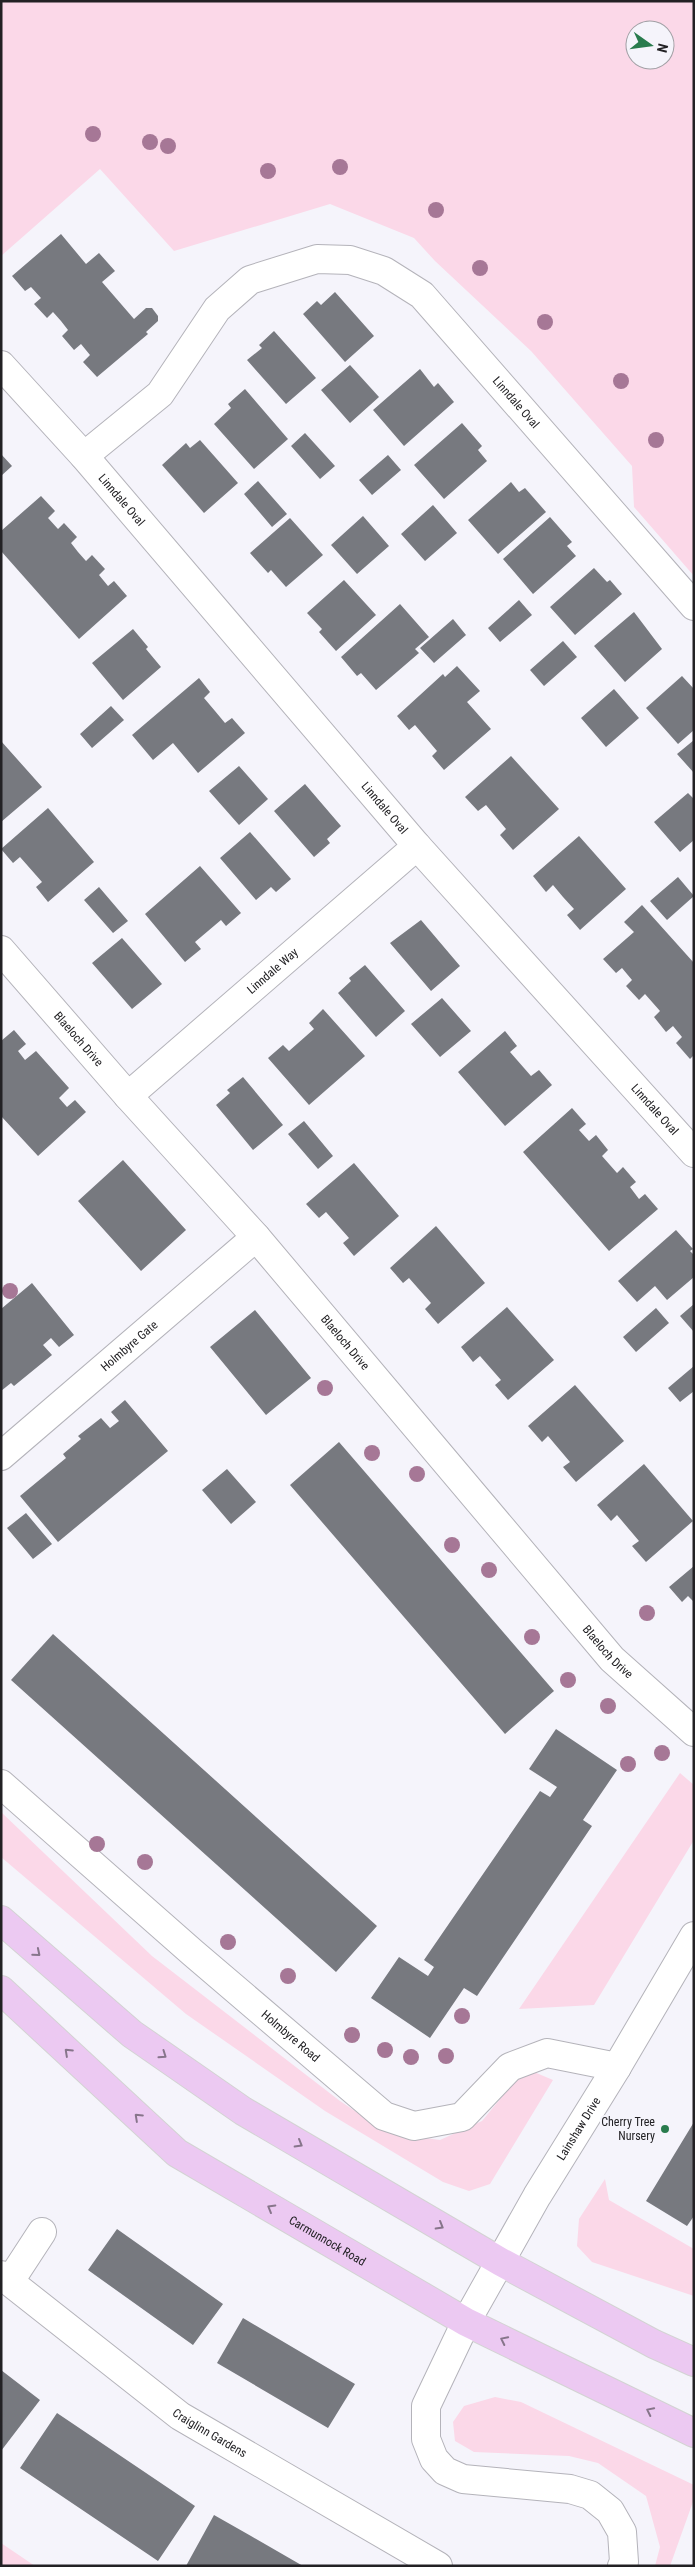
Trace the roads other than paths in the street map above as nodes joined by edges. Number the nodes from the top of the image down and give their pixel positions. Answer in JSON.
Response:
{"nodes":[{"id":1,"x":1,"y":365,"type":"edge"},
{"id":2,"x":84,"y":456,"type":"junction"},
{"id":3,"x":694,"y":606,"type":"edge"},
{"id":4,"x":417,"y":846,"type":"junction"},
{"id":5,"x":1,"y":950,"type":"edge"},
{"id":6,"x":128,"y":1096,"type":"junction"},
{"id":7,"x":694,"y":1152,"type":"edge"},
{"id":8,"x":256,"y":1237,"type":"junction"},
{"id":9,"x":1,"y":1456,"type":"edge"},
{"id":10,"x":694,"y":1732,"type":"edge"},
{"id":11,"x":1,"y":1784,"type":"edge"},
{"id":12,"x":1,"y":1920,"type":"edge"},
{"id":13,"x":694,"y":1936,"type":"edge"},
{"id":14,"x":1,"y":1990,"type":"edge"},
{"id":15,"x":617,"y":2067,"type":"junction"},
{"id":16,"x":42,"y":2232,"type":"dead end"},
{"id":17,"x":501,"y":2262,"type":"junction"},
{"id":18,"x":6,"y":2278,"type":"edge"},
{"id":19,"x":466,"y":2322,"type":"junction"},
{"id":20,"x":694,"y":2362,"type":"edge"},
{"id":21,"x":694,"y":2433,"type":"edge"},
{"id":22,"x":438,"y":2566,"type":"edge"},
{"id":23,"x":622,"y":2566,"type":"edge"}],
"edges":[{"from":1,"to":2,"type":"street","name":"Linndale Oval"},
{"from":2,"to":3,"type":"street","name":"Linndale Oval"},
{"from":2,"to":4,"type":"street","name":"Linndale Oval"},
{"from":4,"to":6,"type":"street","name":"Linndale Way"},
{"from":4,"to":7,"type":"street","name":"Linndale Oval"},
{"from":5,"to":6,"type":"street","name":"Blaeloch Drive"},
{"from":6,"to":8,"type":"street","name":"Blaeloch Drive"},
{"from":8,"to":9,"type":"street","name":"Holmbyre Gate"},
{"from":8,"to":10,"type":"street","name":"Blaeloch Drive"},
{"from":11,"to":15,"type":"street","name":"Holmbyre Road"},
{"from":12,"to":17,"type":"main road","one_way":true},
{"from":13,"to":15,"type":"street","name":"Lainshaw Drive"},
{"from":19,"to":14,"type":"main road","name":"Carmunnock Road","one_way":true},
{"from":15,"to":17,"type":"street","name":"Lainshaw Drive"},
{"from":16,"to":18,"type":"street"},
{"from":17,"to":19,"type":"street","name":"Lainshaw Drive"},
{"from":17,"to":20,"type":"main road"},
{"from":18,"to":22,"type":"street","name":"Craiglinn Gardens"},
{"from":21,"to":19,"type":"main road","name":"Carmunnock Road","one_way":true},
{"from":19,"to":23,"type":"street"}]}
